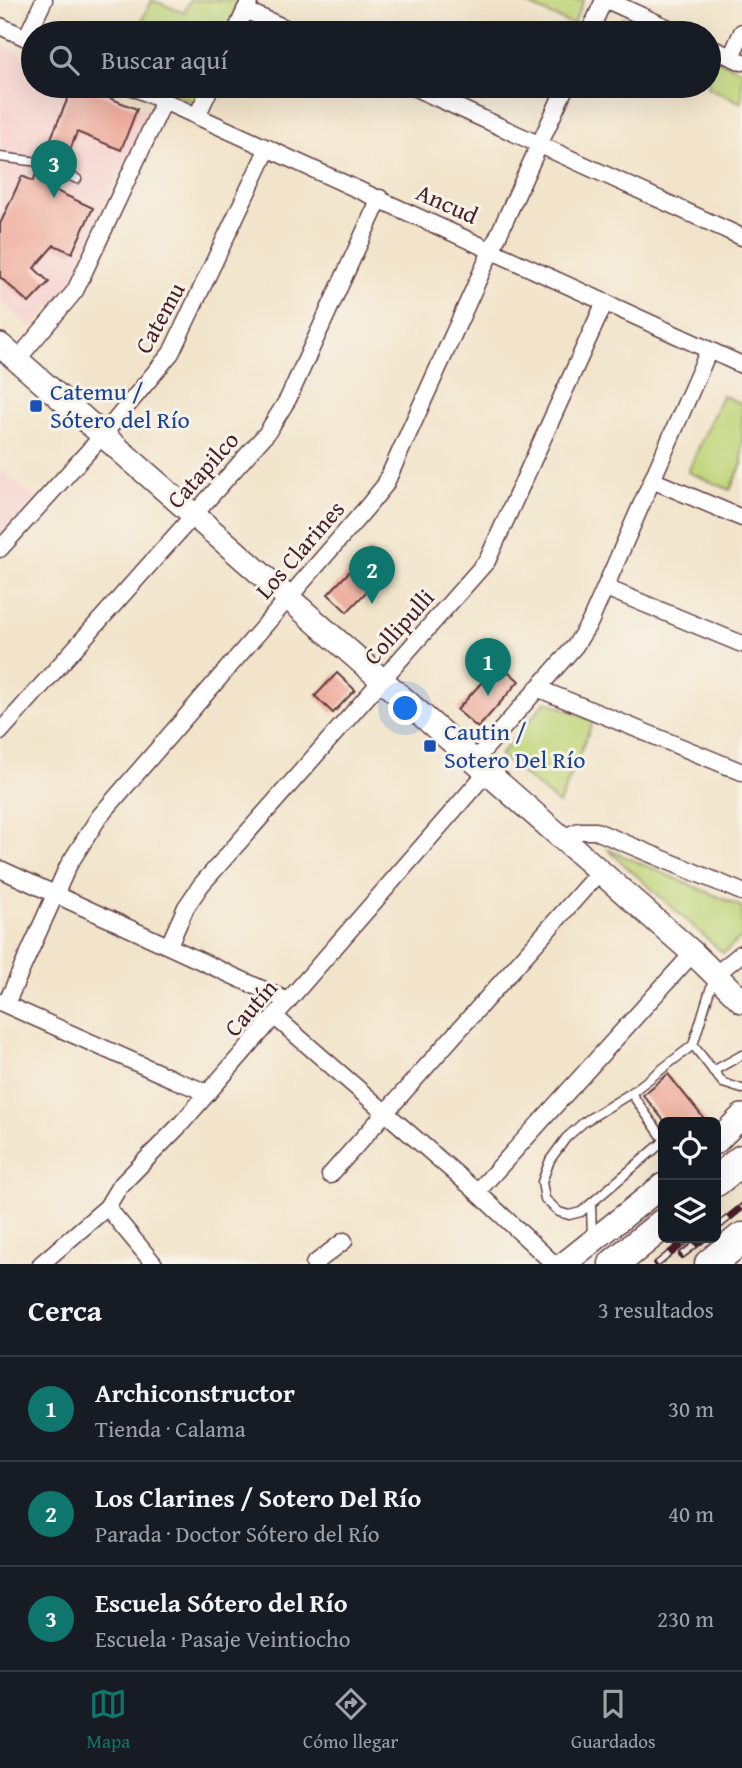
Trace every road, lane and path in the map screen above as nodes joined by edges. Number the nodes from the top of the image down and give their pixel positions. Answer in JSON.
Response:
{"nodes":[{"id":1,"x":44,"y":0,"type":"edge"},
{"id":2,"x":606,"y":0,"type":"edge"},
{"id":3,"x":248,"y":5,"type":"edge"},
{"id":4,"x":37,"y":21,"type":"edge"},
{"id":5,"x":241,"y":21,"type":"edge"},
{"id":6,"x":275,"y":21,"type":"edge"},
{"id":7,"x":595,"y":21,"type":"edge"},
{"id":8,"x":652,"y":21,"type":"edge"},
{"id":9,"x":0,"y":26,"type":"edge"},
{"id":10,"x":742,"y":32,"type":"edge"},
{"id":11,"x":21,"y":36,"type":"edge"},
{"id":12,"x":736,"y":59,"type":"edge"},
{"id":13,"x":157,"y":98,"type":"edge"},
{"id":14,"x":205,"y":98,"type":"edge"},
{"id":15,"x":437,"y":98,"type":"edge"},
{"id":16,"x":560,"y":98,"type":"edge"},
{"id":17,"x":164,"y":101,"type":"junction"},
{"id":18,"x":197,"y":116,"type":"junction"},
{"id":19,"x":539,"y":144,"type":"junction"},
{"id":20,"x":268,"y":148,"type":"junction"},
{"id":21,"x":0,"y":157,"type":"edge"},
{"id":22,"x":77,"y":178,"type":"dead end"},
{"id":23,"x":380,"y":198,"type":"junction"},
{"id":24,"x":742,"y":237,"type":"edge"},
{"id":25,"x":492,"y":249,"type":"junction"},
{"id":26,"x":605,"y":302,"type":"junction"},
{"id":27,"x":709,"y":350,"type":"junction"},
{"id":28,"x":9,"y":352,"type":"edge"},
{"id":29,"x":742,"y":365,"type":"edge"},
{"id":30,"x":103,"y":435,"type":"junction"},
{"id":31,"x":652,"y":480,"type":"junction"},
{"id":32,"x":194,"y":515,"type":"junction"},
{"id":33,"x":742,"y":518,"type":"edge"},
{"id":34,"x":0,"y":550,"type":"edge"},
{"id":35,"x":606,"y":588,"type":"junction"},
{"id":36,"x":288,"y":597,"type":"junction"},
{"id":37,"x":742,"y":644,"type":"edge"},
{"id":38,"x":383,"y":680,"type":"junction"},
{"id":39,"x":537,"y":688,"type":"junction"},
{"id":40,"x":0,"y":732,"type":"edge"},
{"id":41,"x":480,"y":766,"type":"junction"},
{"id":42,"x":742,"y":771,"type":"edge"},
{"id":43,"x":562,"y":838,"type":"junction"},
{"id":44,"x":0,"y":869,"type":"edge"},
{"id":45,"x":600,"y":871,"type":"junction"},
{"id":46,"x":742,"y":891,"type":"edge"},
{"id":47,"x":55,"y":894,"type":"junction"},
{"id":48,"x":169,"y":945,"type":"junction"},
{"id":49,"x":694,"y":953,"type":"junction"},
{"id":50,"x":742,"y":953,"type":"edge"},
{"id":51,"x":715,"y":975,"type":"junction"},
{"id":52,"x":740,"y":998,"type":"edge"},
{"id":53,"x":288,"y":1000,"type":"junction"},
{"id":54,"x":3,"y":1003,"type":"edge"},
{"id":55,"x":274,"y":1016,"type":"junction"},
{"id":56,"x":693,"y":1045,"type":"junction"},
{"id":57,"x":742,"y":1055,"type":"edge"},
{"id":58,"x":713,"y":1072,"type":"junction"},
{"id":59,"x":742,"y":1089,"type":"edge"},
{"id":60,"x":208,"y":1093,"type":"junction"},
{"id":61,"x":631,"y":1093,"type":"junction"},
{"id":62,"x":385,"y":1113,"type":"junction"},
{"id":63,"x":742,"y":1116,"type":"edge"},
{"id":64,"x":658,"y":1133,"type":"edge"},
{"id":65,"x":721,"y":1137,"type":"edge"},
{"id":66,"x":658,"y":1145,"type":"edge"},
{"id":67,"x":742,"y":1160,"type":"edge"},
{"id":68,"x":330,"y":1175,"type":"dead end"},
{"id":69,"x":717,"y":1180,"type":"edge"},
{"id":70,"x":658,"y":1188,"type":"edge"},
{"id":71,"x":477,"y":1192,"type":"junction"},
{"id":72,"x":591,"y":1205,"type":"junction"},
{"id":73,"x":107,"y":1207,"type":"junction"},
{"id":74,"x":658,"y":1228,"type":"edge"},
{"id":75,"x":742,"y":1238,"type":"edge"},
{"id":76,"x":344,"y":1241,"type":"dead end"},
{"id":77,"x":593,"y":1241,"type":"junction"},
{"id":78,"x":41,"y":1264,"type":"edge"},
{"id":79,"x":154,"y":1264,"type":"edge"},
{"id":80,"x":314,"y":1264,"type":"edge"},
{"id":81,"x":555,"y":1264,"type":"edge"},
{"id":82,"x":564,"y":1264,"type":"edge"},
{"id":83,"x":614,"y":1264,"type":"edge"},
{"id":84,"x":710,"y":1264,"type":"edge"}],
"edges":[{"from":1,"to":4,"type":"street"},
{"from":2,"to":7,"type":"street"},
{"from":2,"to":8,"type":"street"},
{"from":3,"to":5,"type":"street"},
{"from":3,"to":6,"type":"street"},
{"from":9,"to":11,"type":"street"},
{"from":10,"to":12,"type":"street"},
{"from":13,"to":17,"type":"street","name":"Ancud"},
{"from":14,"to":18,"type":"street"},
{"from":15,"to":19,"type":"street"},
{"from":16,"to":19,"type":"street","name":"Los Clarines"},
{"from":17,"to":18,"type":"street","name":"Ancud"},
{"from":17,"to":28,"type":"street"},
{"from":18,"to":20,"type":"street","name":"Ancud"},
{"from":19,"to":24,"type":"street"},
{"from":19,"to":25,"type":"street","name":"Los Clarines"},
{"from":20,"to":23,"type":"street","name":"Ancud"},
{"from":20,"to":30,"type":"street","name":"Catemu"},
{"from":21,"to":22,"type":"lane"},
{"from":23,"to":25,"type":"street","name":"Ancud"},
{"from":23,"to":32,"type":"street","name":"Catapilco"},
{"from":25,"to":26,"type":"street","name":"Ancud"},
{"from":25,"to":36,"type":"street","name":"Los Clarines"},
{"from":26,"to":27,"type":"street","name":"Ancud"},
{"from":26,"to":38,"type":"street","name":"Collipulli"},
{"from":27,"to":29,"type":"street","name":"Ancud"},
{"from":27,"to":31,"type":"street","name":"Cautín"},
{"from":28,"to":30,"type":"main road"},
{"from":30,"to":32,"type":"main road"},
{"from":30,"to":34,"type":"street","name":"Catemu"},
{"from":31,"to":33,"type":"street"},
{"from":31,"to":35,"type":"street","name":"Cautín"},
{"from":32,"to":36,"type":"main road"},
{"from":32,"to":40,"type":"street","name":"Catapilco"},
{"from":35,"to":37,"type":"street"},
{"from":35,"to":39,"type":"street","name":"Cautín"},
{"from":36,"to":38,"type":"main road"},
{"from":36,"to":47,"type":"street","name":"Los Clarines"},
{"from":38,"to":41,"type":"main road"},
{"from":38,"to":48,"type":"street","name":"Collipulli"},
{"from":39,"to":41,"type":"street","name":"Cautín"},
{"from":39,"to":42,"type":"street"},
{"from":41,"to":43,"type":"main road"},
{"from":41,"to":53,"type":"street","name":"Cautín"},
{"from":43,"to":45,"type":"main road"},
{"from":43,"to":46,"type":"street"},
{"from":44,"to":47,"type":"street"},
{"from":45,"to":49,"type":"main road"},
{"from":45,"to":62,"type":"street"},
{"from":47,"to":48,"type":"street"},
{"from":47,"to":54,"type":"street","name":"Los Clarines"},
{"from":48,"to":53,"type":"street"},
{"from":49,"to":51,"type":"main road"},
{"from":49,"to":71,"type":"street"},
{"from":50,"to":51,"type":"street"},
{"from":51,"to":52,"type":"main road"},
{"from":51,"to":56,"type":"lane"},
{"from":53,"to":55,"type":"street","name":"Cautín"},
{"from":54,"to":60,"type":"street"},
{"from":55,"to":60,"type":"street","name":"Cautín"},
{"from":55,"to":62,"type":"street"},
{"from":56,"to":58,"type":"lane"},
{"from":56,"to":61,"type":"lane"},
{"from":57,"to":58,"type":"lane"},
{"from":58,"to":59,"type":"lane"},
{"from":60,"to":73,"type":"street","name":"Cautín"},
{"from":61,"to":64,"type":"lane"},
{"from":61,"to":72,"type":"lane"},
{"from":62,"to":68,"type":"street"},
{"from":62,"to":71,"type":"street"},
{"from":63,"to":65,"type":"main road"},
{"from":66,"to":72,"type":"lane"},
{"from":67,"to":69,"type":"highway"},
{"from":70,"to":77,"type":"main road"},
{"from":71,"to":81,"type":"street"},
{"from":72,"to":77,"type":"lane"},
{"from":73,"to":78,"type":"street","name":"Cautín"},
{"from":73,"to":79,"type":"street"},
{"from":74,"to":83,"type":"highway"},
{"from":75,"to":84,"type":"highway"},
{"from":76,"to":80,"type":"street"},
{"from":77,"to":82,"type":"main road"}]}
